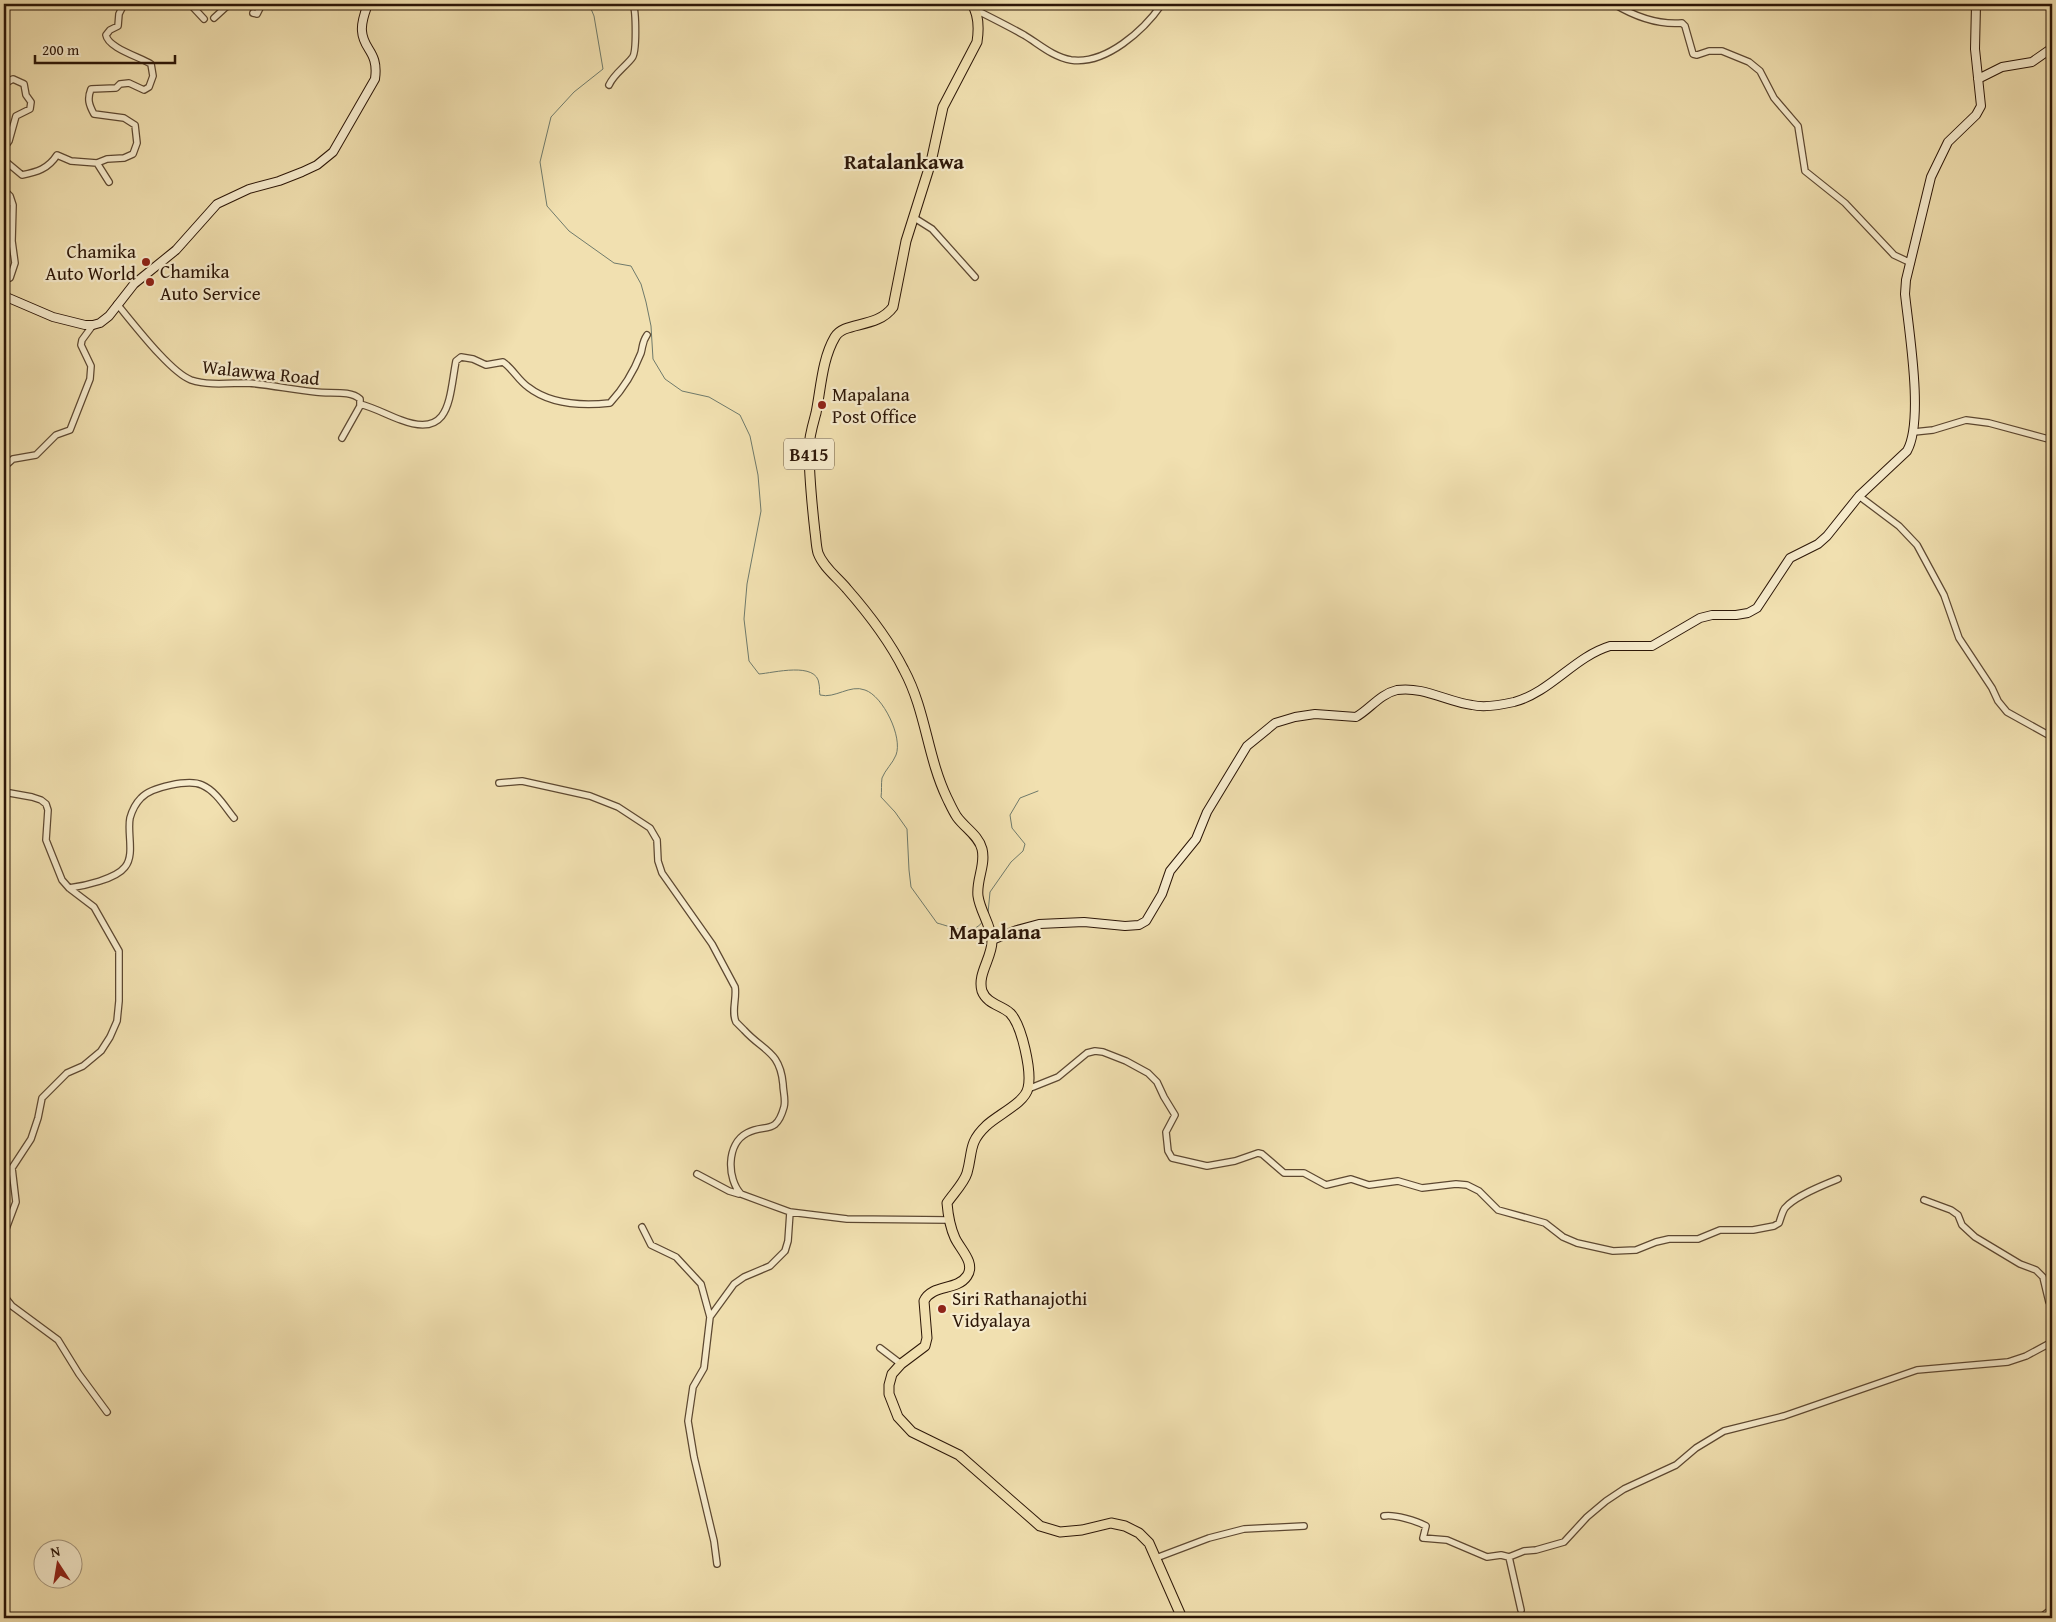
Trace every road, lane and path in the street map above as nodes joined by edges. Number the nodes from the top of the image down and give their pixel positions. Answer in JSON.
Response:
{"nodes":[{"id":1,"x":132,"y":4,"type":"edge"},
{"id":2,"x":156,"y":4,"type":"edge"},
{"id":3,"x":190,"y":4,"type":"edge"},
{"id":4,"x":235,"y":4,"type":"edge"},
{"id":5,"x":262,"y":4,"type":"edge"},
{"id":6,"x":367,"y":4,"type":"edge"},
{"id":7,"x":633,"y":4,"type":"edge"},
{"id":8,"x":1162,"y":4,"type":"edge"},
{"id":9,"x":1614,"y":4,"type":"edge"},
{"id":10,"x":1976,"y":4,"type":"edge"},
{"id":11,"x":974,"y":7,"type":"edge"},
{"id":12,"x":253,"y":13,"type":"dead end"},
{"id":13,"x":214,"y":18,"type":"dead end"},
{"id":14,"x":204,"y":19,"type":"dead end"},
{"id":15,"x":2052,"y":48,"type":"edge"},
{"id":16,"x":1978,"y":79,"type":"junction"},
{"id":17,"x":4,"y":84,"type":"edge"},
{"id":18,"x":609,"y":86,"type":"dead end"},
{"id":19,"x":4,"y":148,"type":"edge"},
{"id":20,"x":4,"y":160,"type":"edge"},
{"id":21,"x":97,"y":164,"type":"junction"},
{"id":22,"x":109,"y":182,"type":"dead end"},
{"id":23,"x":4,"y":190,"type":"edge"},
{"id":24,"x":913,"y":217,"type":"junction"},
{"id":25,"x":1911,"y":263,"type":"junction"},
{"id":26,"x":975,"y":277,"type":"dead end"},
{"id":27,"x":4,"y":280,"type":"edge"},
{"id":28,"x":4,"y":296,"type":"edge"},
{"id":29,"x":117,"y":304,"type":"junction"},
{"id":30,"x":93,"y":325,"type":"junction"},
{"id":31,"x":647,"y":335,"type":"dead end"},
{"id":32,"x":360,"y":404,"type":"junction"},
{"id":33,"x":1914,"y":432,"type":"junction"},
{"id":34,"x":342,"y":438,"type":"dead end"},
{"id":35,"x":2052,"y":440,"type":"edge"},
{"id":36,"x":4,"y":467,"type":"edge"},
{"id":37,"x":1858,"y":496,"type":"junction"},
{"id":38,"x":2052,"y":737,"type":"edge"},
{"id":39,"x":499,"y":783,"type":"dead end"},
{"id":40,"x":4,"y":792,"type":"edge"},
{"id":41,"x":234,"y":818,"type":"dead end"},
{"id":42,"x":69,"y":888,"type":"junction"},
{"id":43,"x":992,"y":940,"type":"junction"},
{"id":44,"x":1028,"y":1088,"type":"junction"},
{"id":45,"x":697,"y":1174,"type":"dead end"},
{"id":46,"x":1838,"y":1178,"type":"dead end"},
{"id":47,"x":741,"y":1194,"type":"junction"},
{"id":48,"x":1924,"y":1200,"type":"dead end"},
{"id":49,"x":790,"y":1212,"type":"junction"},
{"id":50,"x":949,"y":1220,"type":"junction"},
{"id":51,"x":642,"y":1227,"type":"dead end"},
{"id":52,"x":4,"y":1234,"type":"edge"},
{"id":53,"x":4,"y":1296,"type":"edge"},
{"id":54,"x":2052,"y":1303,"type":"edge"},
{"id":55,"x":710,"y":1317,"type":"junction"},
{"id":56,"x":2052,"y":1342,"type":"edge"},
{"id":57,"x":880,"y":1348,"type":"dead end"},
{"id":58,"x":901,"y":1364,"type":"junction"},
{"id":59,"x":107,"y":1412,"type":"dead end"},
{"id":60,"x":1384,"y":1516,"type":"dead end"},
{"id":61,"x":1304,"y":1526,"type":"dead end"},
{"id":62,"x":1510,"y":1557,"type":"junction"},
{"id":63,"x":1156,"y":1558,"type":"junction"},
{"id":64,"x":718,"y":1564,"type":"dead end"},
{"id":65,"x":2052,"y":1609,"type":"edge"},
{"id":66,"x":1521,"y":1610,"type":"dead end"},
{"id":67,"x":1182,"y":1618,"type":"edge"},
{"id":68,"x":2040,"y":1618,"type":"edge"}],
"edges":[{"from":1,"to":2,"type":"street"},
{"from":1,"to":21,"type":"street"},
{"from":3,"to":14,"type":"street"},
{"from":4,"to":13,"type":"street"},
{"from":5,"to":12,"type":"street"},
{"from":6,"to":29,"type":"main road"},
{"from":7,"to":18,"type":"street"},
{"from":8,"to":11,"type":"street"},
{"from":9,"to":25,"type":"street"},
{"from":10,"to":16,"type":"main road"},
{"from":11,"to":24,"type":"main road","number":"B415"},
{"from":15,"to":16,"type":"main road"},
{"from":16,"to":25,"type":"main road"},
{"from":17,"to":19,"type":"street"},
{"from":20,"to":21,"type":"street"},
{"from":21,"to":22,"type":"street"},
{"from":23,"to":27,"type":"street"},
{"from":24,"to":26,"type":"street"},
{"from":24,"to":43,"type":"main road","number":"B415"},
{"from":25,"to":33,"type":"main road"},
{"from":28,"to":30,"type":"main road"},
{"from":29,"to":30,"type":"main road"},
{"from":29,"to":32,"type":"street","name":"Walawwa Road"},
{"from":30,"to":36,"type":"street"},
{"from":31,"to":32,"type":"street"},
{"from":32,"to":34,"type":"street"},
{"from":33,"to":35,"type":"street"},
{"from":33,"to":37,"type":"main road"},
{"from":37,"to":38,"type":"street"},
{"from":37,"to":43,"type":"main road"},
{"from":39,"to":47,"type":"street"},
{"from":40,"to":42,"type":"street"},
{"from":41,"to":42,"type":"street"},
{"from":42,"to":52,"type":"street"},
{"from":43,"to":44,"type":"main road","number":"B415"},
{"from":44,"to":46,"type":"street"},
{"from":44,"to":50,"type":"main road"},
{"from":45,"to":47,"type":"street"},
{"from":47,"to":49,"type":"street"},
{"from":48,"to":54,"type":"street"},
{"from":49,"to":50,"type":"street"},
{"from":49,"to":55,"type":"street"},
{"from":50,"to":58,"type":"main road"},
{"from":51,"to":55,"type":"street"},
{"from":53,"to":59,"type":"street"},
{"from":55,"to":64,"type":"street"},
{"from":56,"to":62,"type":"street"},
{"from":57,"to":58,"type":"street"},
{"from":58,"to":63,"type":"main road"},
{"from":60,"to":62,"type":"street"},
{"from":61,"to":63,"type":"street"},
{"from":62,"to":66,"type":"street"},
{"from":63,"to":67,"type":"main road"},
{"from":65,"to":68,"type":"street"}]}
